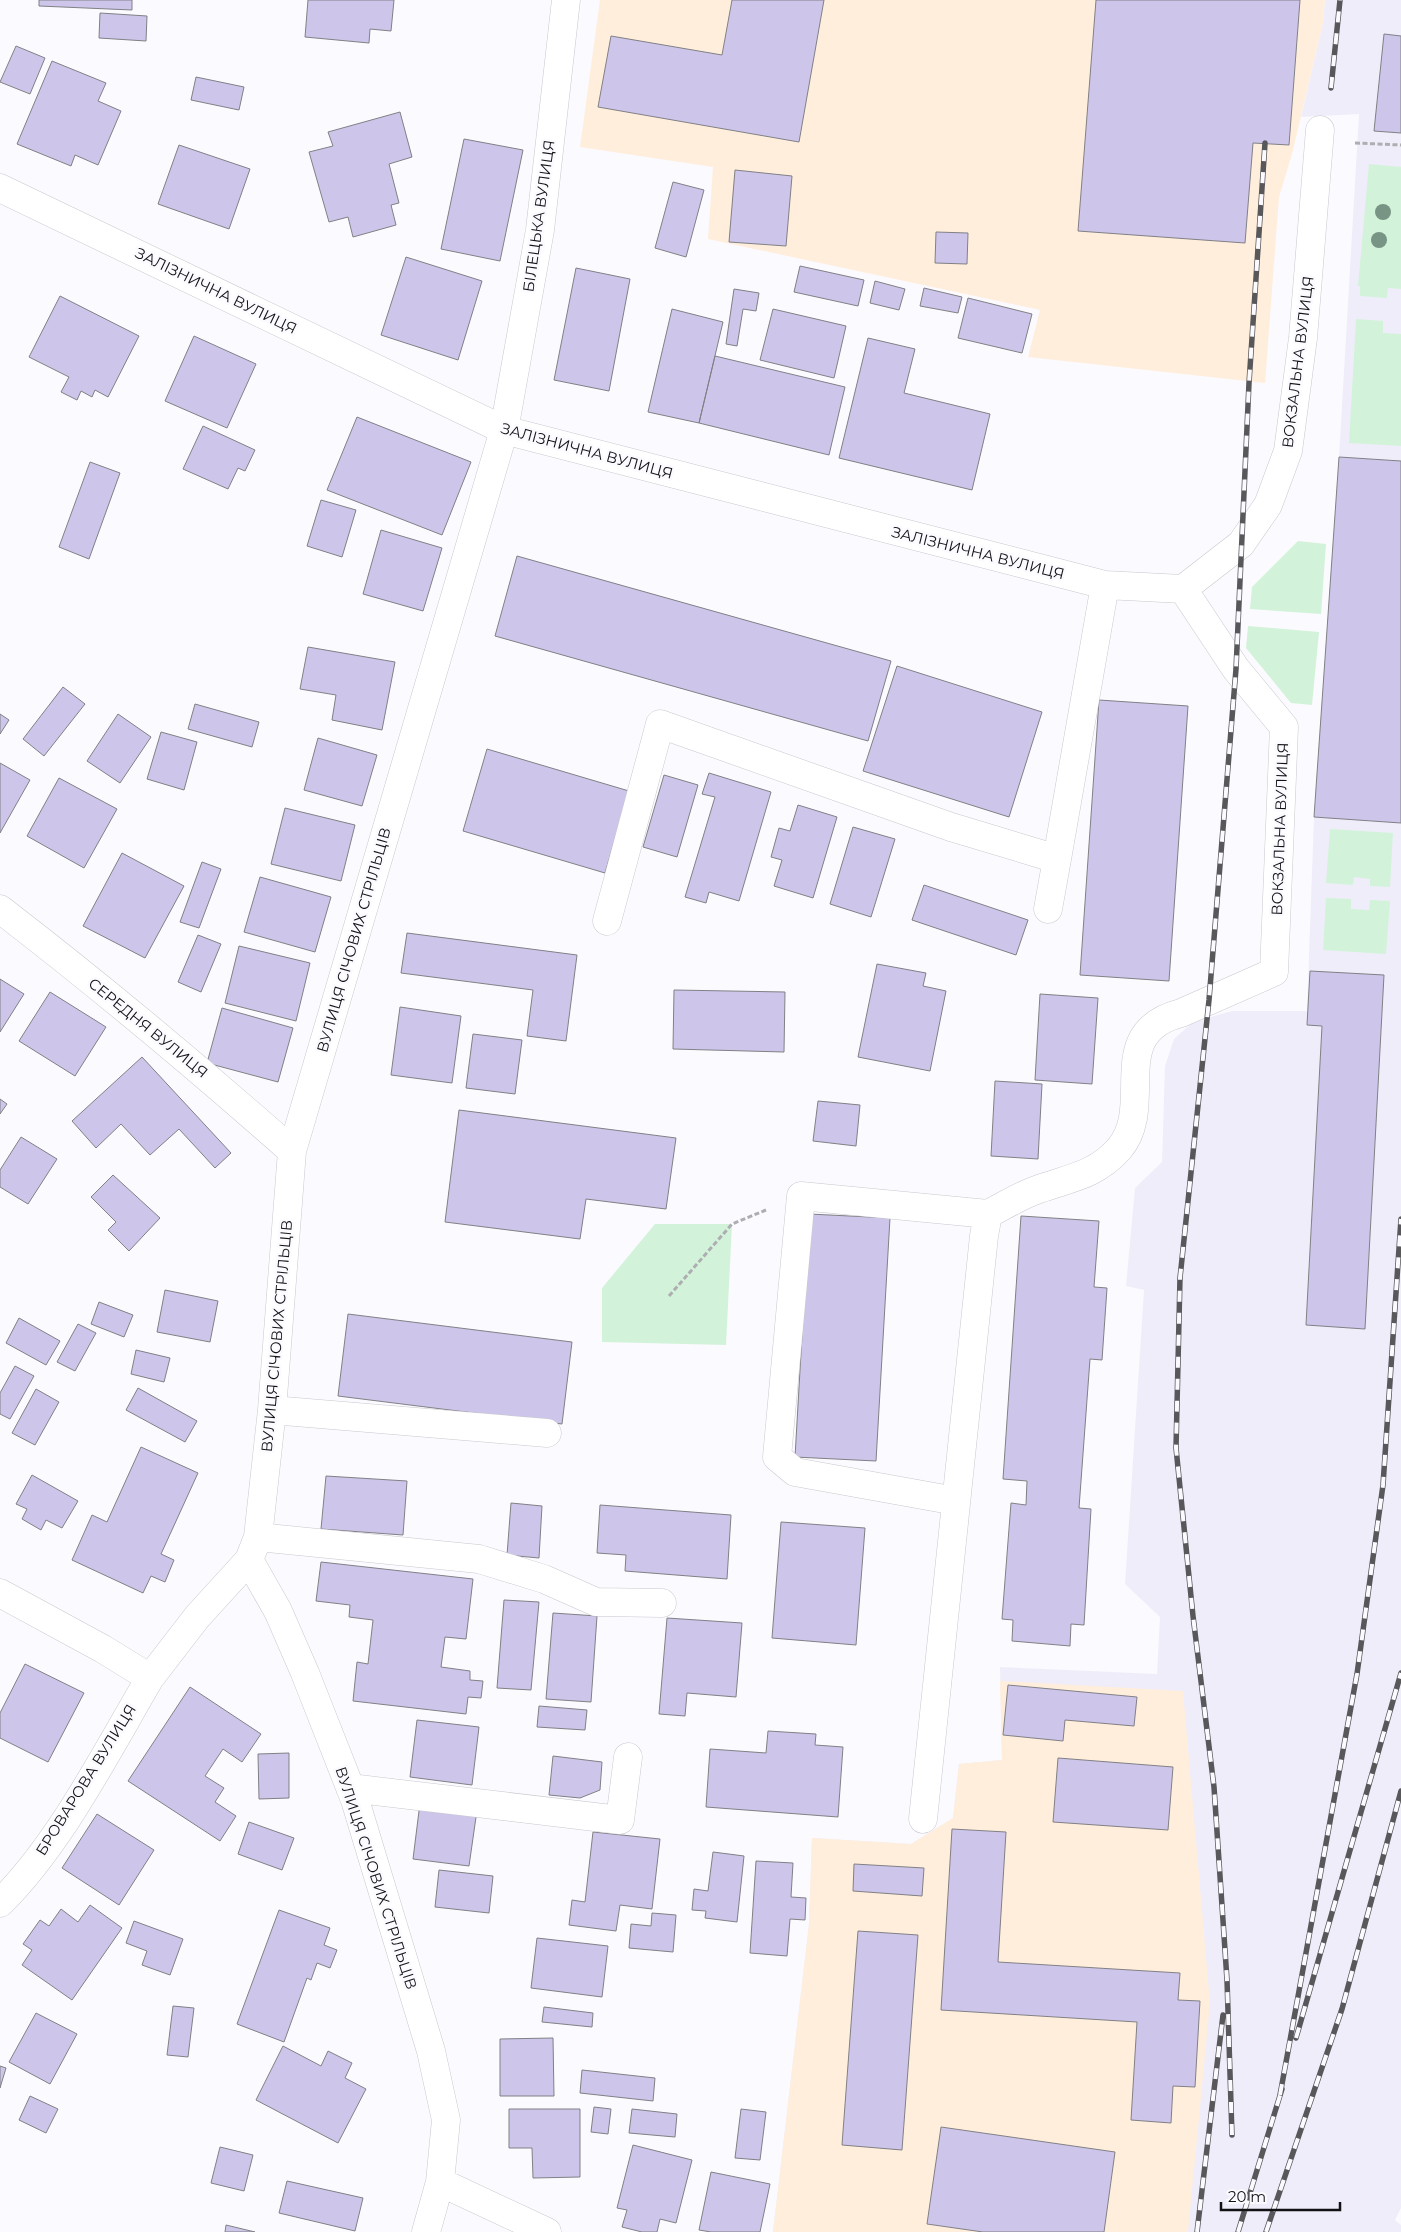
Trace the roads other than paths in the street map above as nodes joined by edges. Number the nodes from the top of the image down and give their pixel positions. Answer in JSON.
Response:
{"nodes":[{"id":1,"x":566,"y":0,"type":"edge"},
{"id":2,"x":1319,"y":136,"type":"road end"},
{"id":3,"x":0,"y":188,"type":"edge"},
{"id":4,"x":504,"y":430,"type":"junction"},
{"id":5,"x":1105,"y":585,"type":"junction"},
{"id":6,"x":1184,"y":589,"type":"junction"},
{"id":7,"x":1056,"y":859,"type":"junction"},
{"id":8,"x":0,"y":909,"type":"edge"},
{"id":9,"x":1048,"y":909,"type":"dead end"},
{"id":10,"x":607,"y":921,"type":"dead end"},
{"id":11,"x":292,"y":1151,"type":"junction"},
{"id":12,"x":988,"y":1214,"type":"junction"},
{"id":13,"x":272,"y":1410,"type":"junction"},
{"id":14,"x":547,"y":1433,"type":"dead end"},
{"id":15,"x":956,"y":1501,"type":"junction"},
{"id":16,"x":254,"y":1548,"type":"junction"},
{"id":17,"x":0,"y":1593,"type":"edge"},
{"id":18,"x":662,"y":1603,"type":"dead end"},
{"id":19,"x":150,"y":1678,"type":"junction"},
{"id":20,"x":628,"y":1757,"type":"dead end"},
{"id":21,"x":350,"y":1788,"type":"junction"},
{"id":22,"x":924,"y":1819,"type":"dead end"},
{"id":23,"x":0,"y":1903,"type":"edge"},
{"id":24,"x":440,"y":2182,"type":"junction"},
{"id":25,"x":426,"y":2232,"type":"edge"},
{"id":26,"x":547,"y":2232,"type":"edge"}],
"edges":[{"from":1,"to":4,"type":"street","name":"БІЛЕЦЬКА ВУЛИЦЯ"},
{"from":2,"to":6,"type":"street","name":"ВОКЗАЛЬНА ВУЛИЦЯ"},
{"from":3,"to":4,"type":"street","name":"ЗАЛІЗНИЧНА ВУЛИЦЯ"},
{"from":4,"to":5,"type":"street","name":"ЗАЛІЗНИЧНА ВУЛИЦЯ"},
{"from":4,"to":11,"type":"street","name":"ВУЛИЦЯ СІЧОВИХ СТРІЛЬЦІВ"},
{"from":5,"to":6,"type":"street","name":"ЗАЛІЗНИЧНА ВУЛИЦЯ"},
{"from":5,"to":7,"type":"street"},
{"from":6,"to":12,"type":"street","name":"ВОКЗАЛЬНА ВУЛИЦЯ"},
{"from":7,"to":9,"type":"street"},
{"from":7,"to":10,"type":"street"},
{"from":8,"to":11,"type":"street","name":"СЕРЕДНЯ ВУЛИЦЯ"},
{"from":11,"to":13,"type":"street","name":"ВУЛИЦЯ СІЧОВИХ СТРІЛЬЦІВ"},
{"from":12,"to":15,"type":"street"},
{"from":12,"to":15,"type":"street"},
{"from":13,"to":14,"type":"street"},
{"from":13,"to":16,"type":"street","name":"ВУЛИЦЯ СІЧОВИХ СТРІЛЬЦІВ"},
{"from":15,"to":22,"type":"street"},
{"from":16,"to":18,"type":"street"},
{"from":16,"to":19,"type":"street","name":"БРОВАРОВА ВУЛИЦЯ"},
{"from":16,"to":21,"type":"street","name":"ВУЛИЦЯ СІЧОВИХ СТРІЛЬЦІВ"},
{"from":17,"to":19,"type":"street"},
{"from":19,"to":23,"type":"street","name":"БРОВАРОВА ВУЛИЦЯ"},
{"from":20,"to":21,"type":"street"},
{"from":21,"to":24,"type":"street","name":"ВУЛИЦЯ СІЧОВИХ СТРІЛЬЦІВ"},
{"from":24,"to":25,"type":"street","name":"ВУЛИЦЯ СІЧОВИХ СТРІЛЬЦІВ"},
{"from":24,"to":26,"type":"street"}]}
